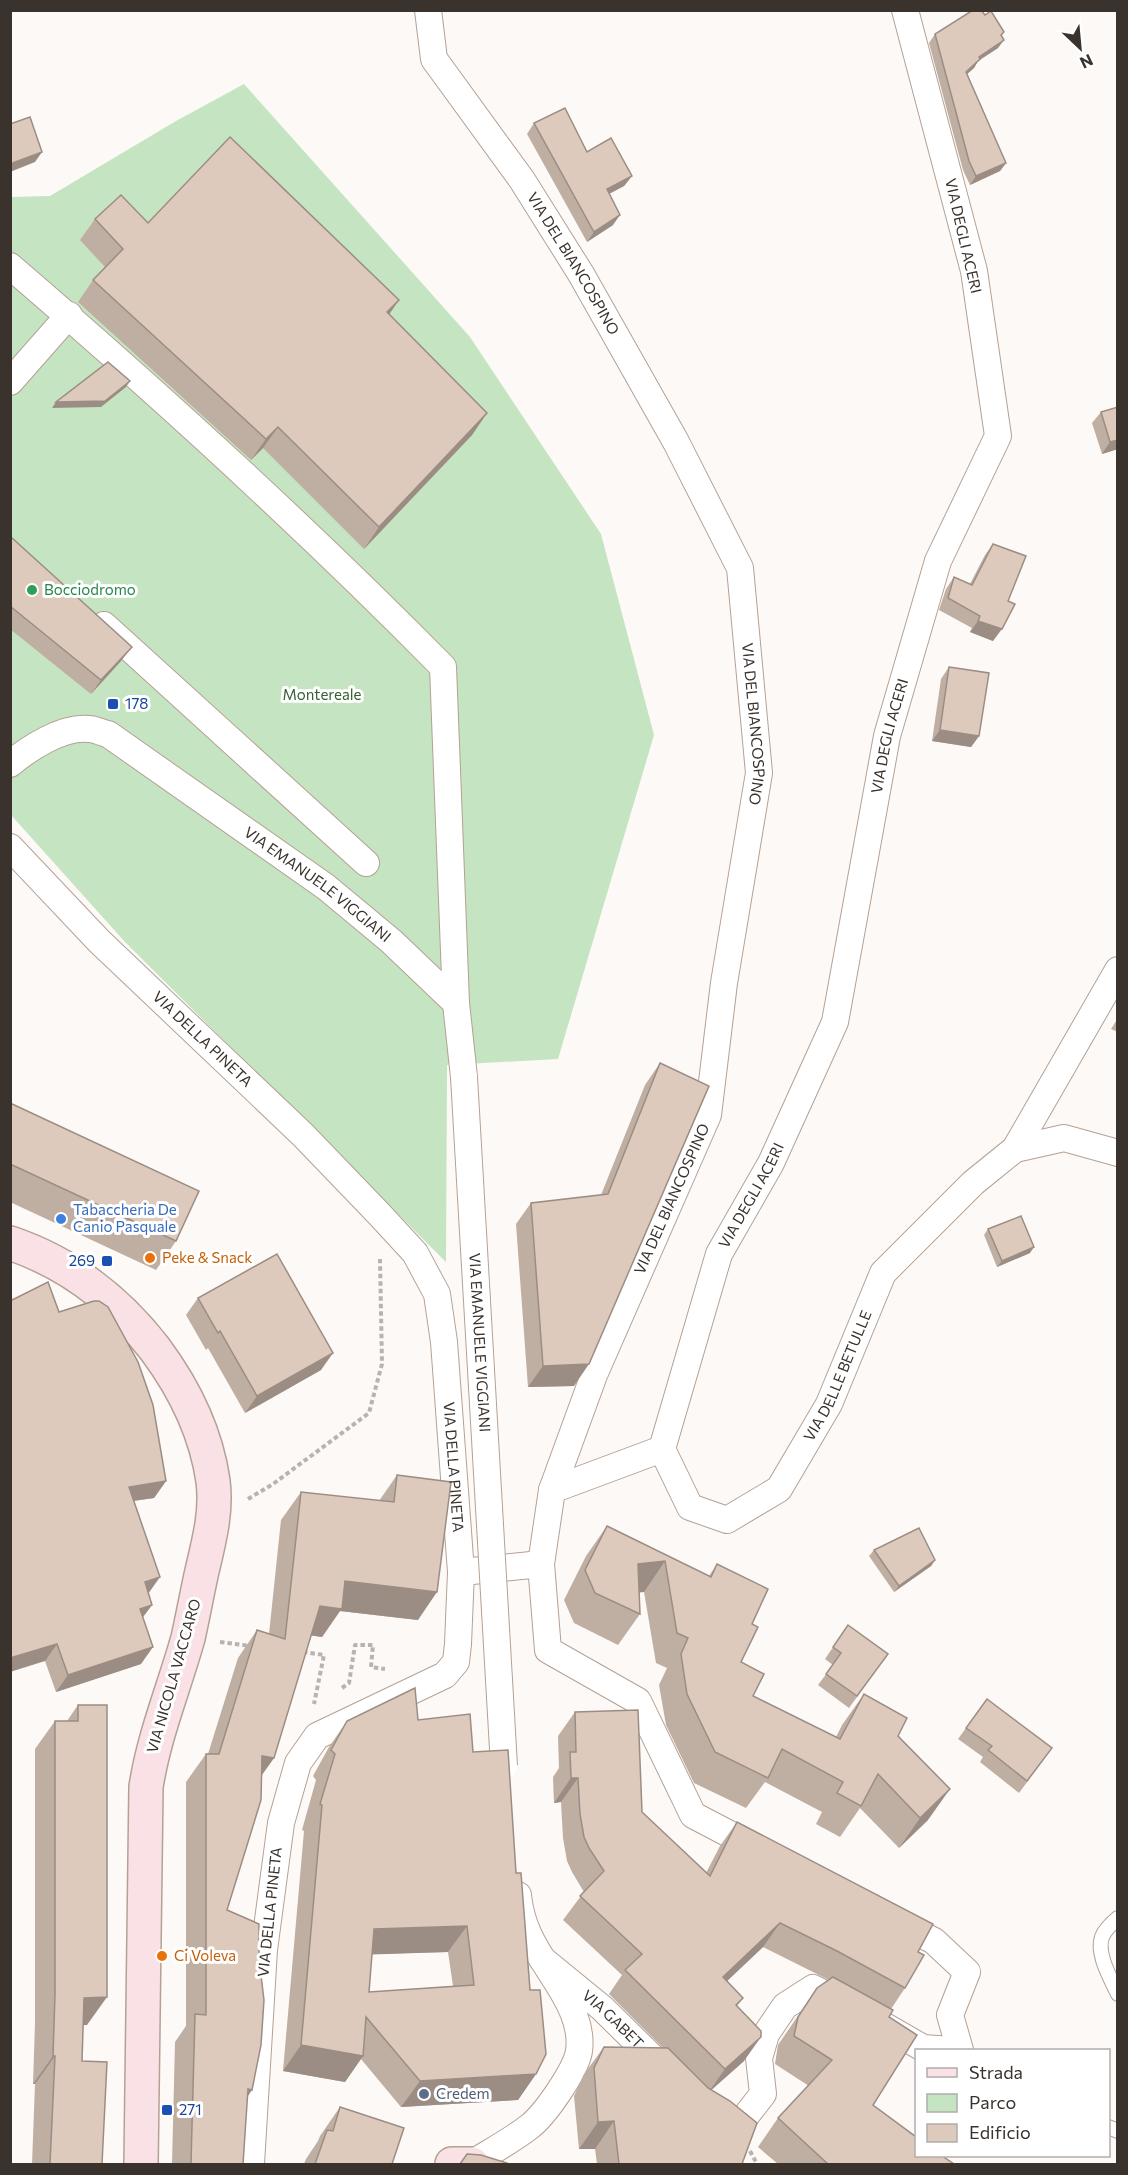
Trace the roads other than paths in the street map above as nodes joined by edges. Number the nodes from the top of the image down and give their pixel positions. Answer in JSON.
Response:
{"nodes":[{"id":1,"x":428,"y":10,"type":"edge"},
{"id":2,"x":905,"y":10,"type":"edge"},
{"id":3,"x":10,"y":266,"type":"edge"},
{"id":4,"x":69,"y":315,"type":"junction"},
{"id":5,"x":10,"y":382,"type":"edge"},
{"id":6,"x":88,"y":611,"type":"edge"},
{"id":7,"x":10,"y":764,"type":"edge"},
{"id":8,"x":10,"y":847,"type":"edge"},
{"id":9,"x":366,"y":863,"type":"dead end"},
{"id":10,"x":1118,"y":970,"type":"edge"},
{"id":11,"x":456,"y":1003,"type":"junction"},
{"id":12,"x":1015,"y":1149,"type":"junction"},
{"id":13,"x":1118,"y":1154,"type":"edge"},
{"id":14,"x":10,"y":1243,"type":"edge"},
{"id":15,"x":662,"y":1449,"type":"junction"},
{"id":16,"x":552,"y":1490,"type":"junction"},
{"id":17,"x":541,"y":1564,"type":"junction"},
{"id":18,"x":461,"y":1572,"type":"junction"},
{"id":19,"x":505,"y":1778,"type":"edge"},
{"id":20,"x":767,"y":1854,"type":"edge"},
{"id":21,"x":515,"y":1871,"type":"edge"},
{"id":22,"x":872,"y":1908,"type":"edge"},
{"id":23,"x":1118,"y":1917,"type":"edge"},
{"id":24,"x":542,"y":1959,"type":"junction"},
{"id":25,"x":1118,"y":1994,"type":"edge"},
{"id":26,"x":938,"y":2049,"type":"edge"},
{"id":27,"x":960,"y":2049,"type":"edge"},
{"id":28,"x":141,"y":2164,"type":"edge"},
{"id":29,"x":251,"y":2164,"type":"edge"},
{"id":30,"x":452,"y":2164,"type":"edge"},
{"id":31,"x":471,"y":2164,"type":"edge"}],
"edges":[{"from":1,"to":16,"type":"street","name":"VIA DEL BIANCOSPINO"},
{"from":2,"to":15,"type":"street","name":"VIA DEGLI ACERI"},
{"from":3,"to":4,"type":"street"},
{"from":4,"to":5,"type":"street"},
{"from":4,"to":11,"type":"street"},
{"from":6,"to":9,"type":"street"},
{"from":7,"to":11,"type":"street","name":"VIA EMANUELE VIGGIANI"},
{"from":8,"to":18,"type":"street","name":"VIA DELLA PINETA"},
{"from":10,"to":12,"type":"street","name":"VIA DELLE BETULLE"},
{"from":11,"to":19,"type":"street","name":"VIA EMANUELE VIGGIANI","bridge":true},
{"from":12,"to":13,"type":"street","name":"VIA DELLE BETULLE"},
{"from":12,"to":15,"type":"street","name":"VIA DELLE BETULLE"},
{"from":14,"to":28,"type":"street","name":"VIA NICOLA VACCARO"},
{"from":15,"to":16,"type":"street"},
{"from":16,"to":17,"type":"street","name":"VIA DEL BIANCOSPINO"},
{"from":17,"to":18,"type":"street"},
{"from":17,"to":20,"type":"street","name":"VIA DEL BIANCOSPINO"},
{"from":18,"to":29,"type":"street","name":"VIA DELLA PINETA"},
{"from":21,"to":24,"type":"street"},
{"from":22,"to":27,"type":"street"},
{"from":23,"to":25,"type":"lane"},
{"from":24,"to":26,"type":"street","name":"VIA GABET"},
{"from":24,"to":31,"type":"street"},
{"from":30,"to":31,"type":"street"}]}
